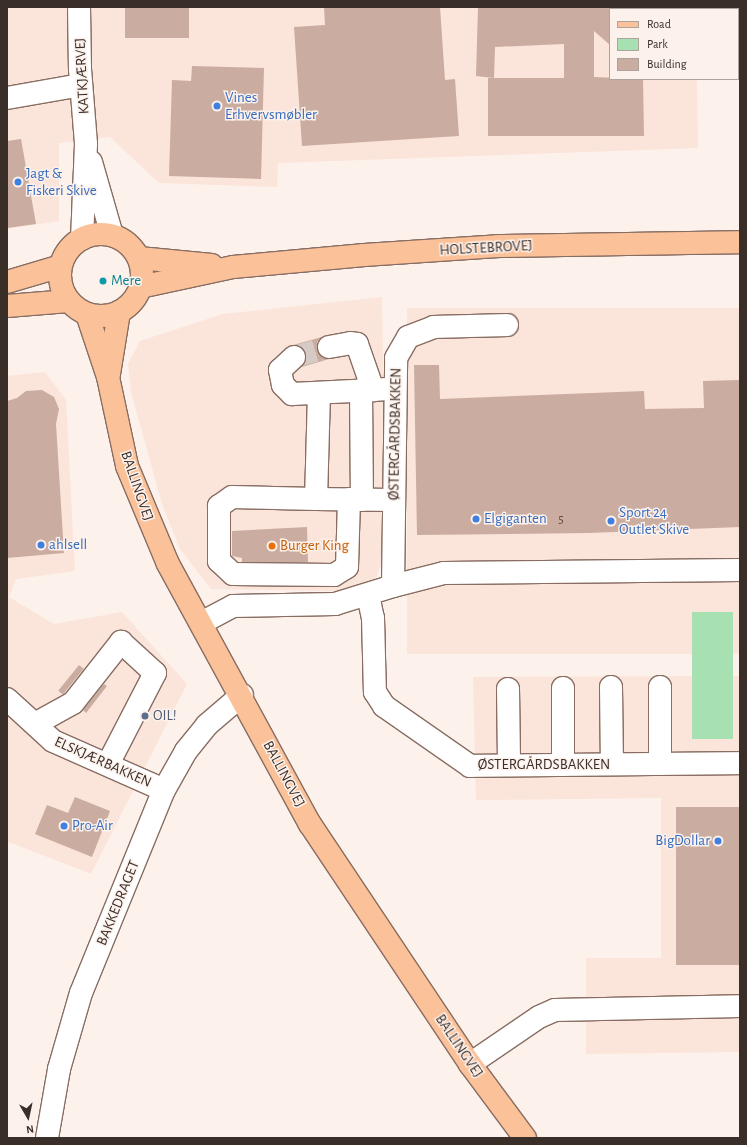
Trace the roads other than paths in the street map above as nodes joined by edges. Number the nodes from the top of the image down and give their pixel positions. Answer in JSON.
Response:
{"nodes":[{"id":1,"x":80,"y":7,"type":"edge"},
{"id":2,"x":81,"y":85,"type":"junction"},
{"id":3,"x":7,"y":98,"type":"edge"},
{"id":4,"x":86,"y":144,"type":"junction"},
{"id":5,"x":112,"y":236,"type":"junction"},
{"id":6,"x":82,"y":239,"type":"junction"},
{"id":7,"x":740,"y":242,"type":"edge"},
{"id":8,"x":139,"y":258,"type":"junction"},
{"id":9,"x":61,"y":266,"type":"junction"},
{"id":10,"x":233,"y":266,"type":"junction"},
{"id":11,"x":7,"y":282,"type":"edge"},
{"id":12,"x":140,"y":287,"type":"junction"},
{"id":13,"x":7,"y":306,"type":"edge"},
{"id":14,"x":78,"y":308,"type":"junction"},
{"id":15,"x":119,"y":312,"type":"junction"},
{"id":16,"x":507,"y":326,"type":"dead end"},
{"id":17,"x":329,"y":347,"type":"tunnel mouth"},
{"id":18,"x":294,"y":357,"type":"tunnel mouth"},
{"id":19,"x":108,"y":377,"type":"junction"},
{"id":20,"x":396,"y":389,"type":"junction"},
{"id":21,"x":367,"y":390,"type":"junction"},
{"id":22,"x":319,"y":393,"type":"junction"},
{"id":23,"x":316,"y":499,"type":"junction"},
{"id":24,"x":355,"y":499,"type":"junction"},
{"id":25,"x":393,"y":500,"type":"junction"},
{"id":26,"x":740,"y":570,"type":"edge"},
{"id":27,"x":393,"y":586,"type":"junction"},
{"id":28,"x":368,"y":595,"type":"junction"},
{"id":29,"x":202,"y":623,"type":"junction"},
{"id":30,"x":611,"y":687,"type":"dead end"},
{"id":31,"x":660,"y":687,"type":"dead end"},
{"id":32,"x":562,"y":688,"type":"dead end"},
{"id":33,"x":508,"y":689,"type":"dead end"},
{"id":34,"x":242,"y":695,"type":"junction"},
{"id":35,"x":7,"y":699,"type":"edge"},
{"id":36,"x":35,"y":724,"type":"junction"},
{"id":37,"x":740,"y":763,"type":"edge"},
{"id":38,"x":108,"y":764,"type":"junction"},
{"id":39,"x":612,"y":764,"type":"junction"},
{"id":40,"x":660,"y":764,"type":"junction"},
{"id":41,"x":509,"y":765,"type":"junction"},
{"id":42,"x":563,"y":765,"type":"junction"},
{"id":43,"x":164,"y":790,"type":"junction"},
{"id":44,"x":740,"y":1006,"type":"edge"},
{"id":45,"x":470,"y":1064,"type":"junction"},
{"id":46,"x":47,"y":1138,"type":"edge"},
{"id":47,"x":525,"y":1138,"type":"edge"}],
"edges":[{"from":1,"to":2,"type":"street","name":"KATKJÆRVEJ"},
{"from":2,"to":3,"type":"street"},
{"from":2,"to":4,"type":"street","name":"KATKJÆRVEJ"},
{"from":4,"to":5,"type":"street","name":"KATKJÆRVEJ"},
{"from":4,"to":6,"type":"street","name":"KATKJÆRVEJ"},
{"from":5,"to":6,"type":"main road"},
{"from":5,"to":8,"type":"main road"},
{"from":6,"to":9,"type":"main road"},
{"from":7,"to":10,"type":"main road","name":"HOLSTEBROVEJ"},
{"from":8,"to":10,"type":"main road","name":"HOLSTEBROVEJ"},
{"from":8,"to":12,"type":"main road"},
{"from":9,"to":11,"type":"main road"},
{"from":9,"to":14,"type":"main road"},
{"from":10,"to":12,"type":"main road","name":"HOLSTEBROVEJ"},
{"from":12,"to":15,"type":"main road"},
{"from":13,"to":14,"type":"main road"},
{"from":14,"to":15,"type":"main road"},
{"from":14,"to":19,"type":"main road","name":"BALLINGVEJ"},
{"from":15,"to":19,"type":"main road","name":"BALLINGVEJ"},
{"from":16,"to":20,"type":"street","name":"ØSTERGÅRDSBAKKEN"},
{"from":17,"to":21,"type":"street"},
{"from":18,"to":22,"type":"street"},
{"from":19,"to":29,"type":"main road","name":"BALLINGVEJ"},
{"from":20,"to":21,"type":"street"},
{"from":20,"to":25,"type":"street","name":"ØSTERGÅRDSBAKKEN"},
{"from":21,"to":22,"type":"street"},
{"from":21,"to":24,"type":"street"},
{"from":22,"to":23,"type":"street"},
{"from":23,"to":24,"type":"street"},
{"from":23,"to":24,"type":"street"},
{"from":24,"to":25,"type":"street"},
{"from":25,"to":27,"type":"street","name":"ØSTERGÅRDSBAKKEN"},
{"from":26,"to":27,"type":"street"},
{"from":27,"to":28,"type":"street"},
{"from":28,"to":29,"type":"street"},
{"from":28,"to":41,"type":"street","name":"ØSTERGÅRDSBAKKEN"},
{"from":29,"to":34,"type":"main road","name":"BALLINGVEJ"},
{"from":30,"to":39,"type":"street"},
{"from":31,"to":40,"type":"street"},
{"from":32,"to":42,"type":"street"},
{"from":33,"to":41,"type":"street"},
{"from":34,"to":43,"type":"street","name":"BAKKEDRAGET"},
{"from":34,"to":45,"type":"main road","name":"BALLINGVEJ"},
{"from":35,"to":36,"type":"street","name":"ELSKJÆRBAKKEN"},
{"from":36,"to":38,"type":"street","name":"ELSKJÆRBAKKEN"},
{"from":36,"to":38,"type":"street"},
{"from":37,"to":40,"type":"street","name":"ØSTERGÅRDSBAKKEN"},
{"from":38,"to":43,"type":"street","name":"ELSKJÆRBAKKEN"},
{"from":39,"to":40,"type":"street","name":"ØSTERGÅRDSBAKKEN"},
{"from":39,"to":42,"type":"street","name":"ØSTERGÅRDSBAKKEN"},
{"from":41,"to":42,"type":"street","name":"ØSTERGÅRDSBAKKEN"},
{"from":43,"to":46,"type":"street","name":"BAKKEDRAGET"},
{"from":44,"to":45,"type":"street"},
{"from":45,"to":47,"type":"main road","name":"BALLINGVEJ"}]}
